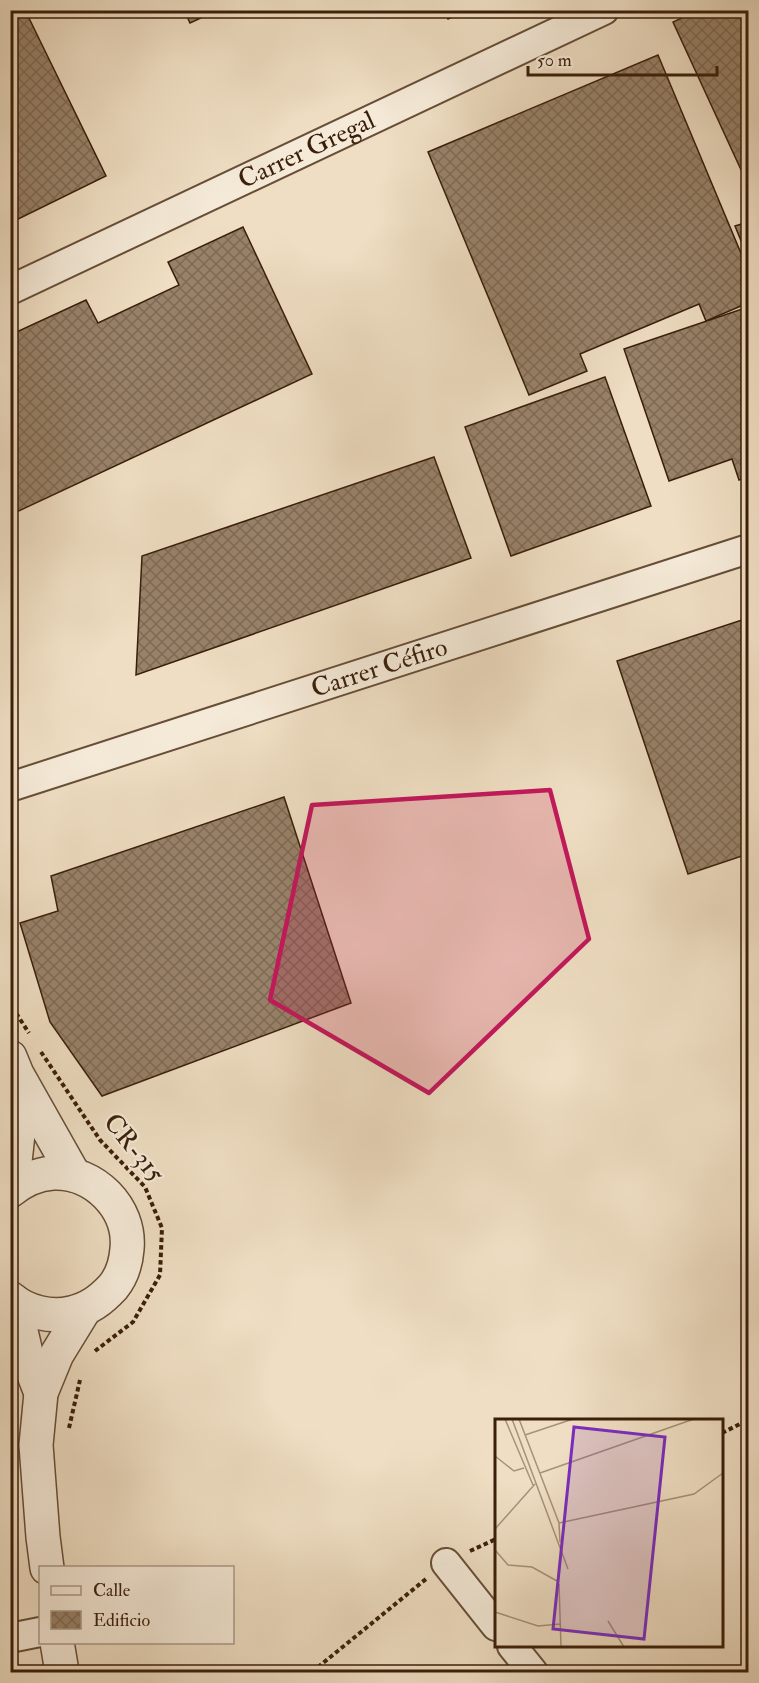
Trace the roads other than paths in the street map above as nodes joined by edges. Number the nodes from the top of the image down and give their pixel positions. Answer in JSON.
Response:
{"nodes":[{"id":1,"x":604,"y":10,"type":"edge"},
{"id":2,"x":10,"y":290,"type":"edge"},
{"id":3,"x":748,"y":549,"type":"edge"},
{"id":4,"x":10,"y":787,"type":"edge"},
{"id":5,"x":23,"y":1052,"type":"edge"},
{"id":6,"x":74,"y":1175,"type":"junction"},
{"id":7,"x":11,"y":1190,"type":"edge"},
{"id":8,"x":12,"y":1299,"type":"edge"},
{"id":9,"x":84,"y":1310,"type":"junction"},
{"id":10,"x":40,"y":1393,"type":"junction"},
{"id":11,"x":446,"y":1563,"type":"road end"},
{"id":12,"x":47,"y":1566,"type":"edge"},
{"id":13,"x":495,"y":1625,"type":"edge"},
{"id":14,"x":39,"y":1632,"type":"edge"},
{"id":15,"x":10,"y":1638,"type":"edge"},
{"id":16,"x":57,"y":1644,"type":"edge"},
{"id":17,"x":513,"y":1647,"type":"edge"},
{"id":18,"x":62,"y":1672,"type":"edge"},
{"id":19,"x":533,"y":1672,"type":"edge"}],
"edges":[{"from":1,"to":2,"type":"street","name":"Carrer Gregal"},
{"from":3,"to":4,"type":"street","name":"Carrer Céfiro"},
{"from":5,"to":6,"type":"street"},
{"from":5,"to":7,"type":"street"},
{"from":6,"to":7,"type":"street"},
{"from":6,"to":9,"type":"street"},
{"from":8,"to":9,"type":"street"},
{"from":8,"to":10,"type":"street"},
{"from":9,"to":10,"type":"street"},
{"from":10,"to":12,"type":"street"},
{"from":11,"to":13,"type":"street"},
{"from":14,"to":15,"type":"street"},
{"from":16,"to":18,"type":"street"},
{"from":17,"to":19,"type":"street"}]}
